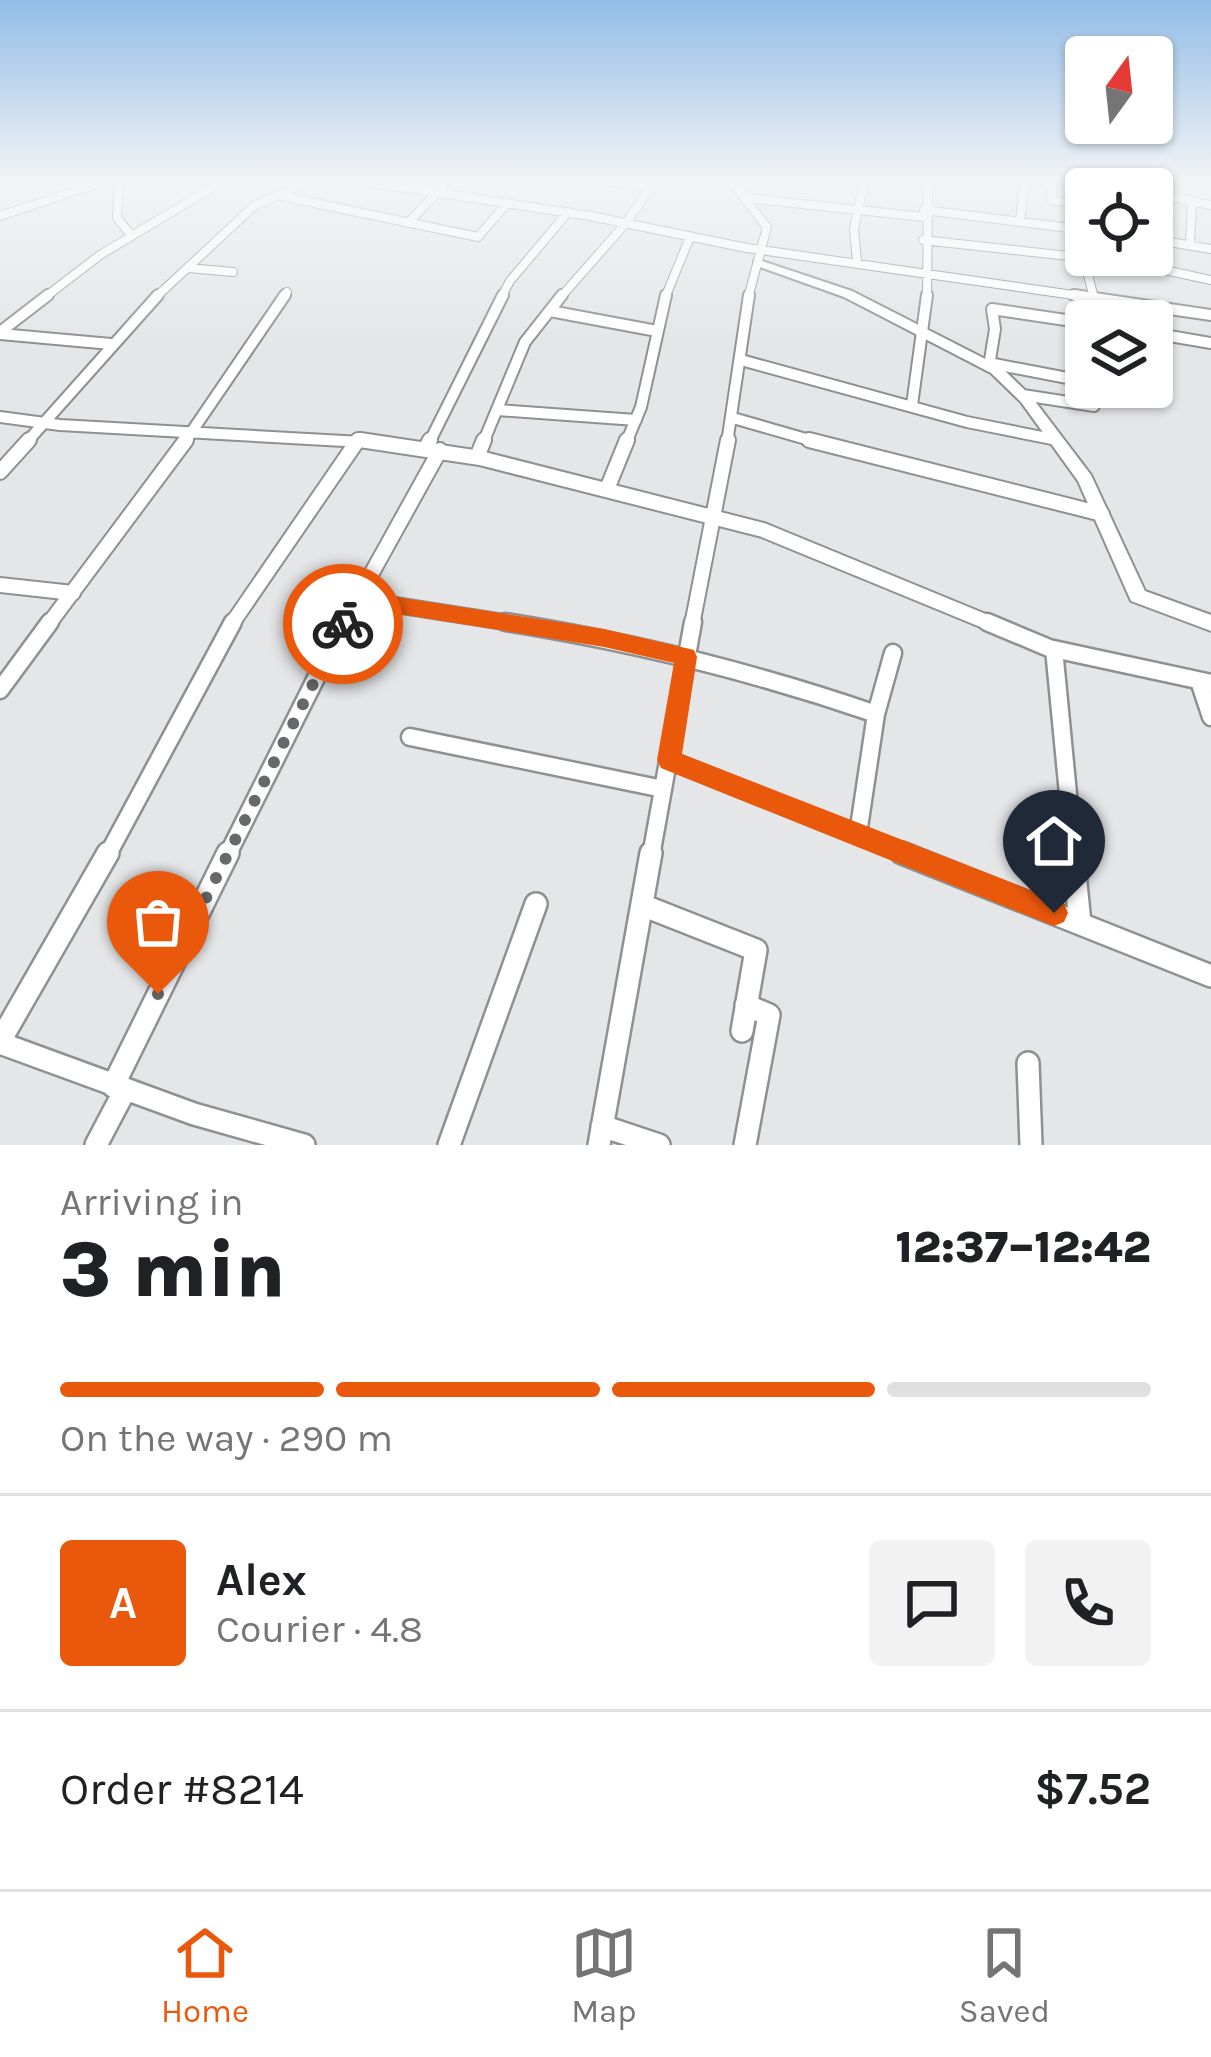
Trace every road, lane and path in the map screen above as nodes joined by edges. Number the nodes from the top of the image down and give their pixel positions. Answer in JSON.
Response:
{"nodes":[{"id":1,"x":131,"y":235,"type":"edge"},
{"id":2,"x":221,"y":235,"type":"edge"},
{"id":3,"x":548,"y":235,"type":"edge"},
{"id":4,"x":613,"y":235,"type":"edge"},
{"id":5,"x":683,"y":235,"type":"edge"},
{"id":6,"x":764,"y":235,"type":"edge"},
{"id":7,"x":855,"y":235,"type":"edge"},
{"id":8,"x":923,"y":235,"type":"edge"},
{"id":9,"x":1190,"y":235,"type":"edge"},
{"id":10,"x":690,"y":237,"type":"junction"},
{"id":11,"x":923,"y":240,"type":"junction"},
{"id":12,"x":1173,"y":242,"type":"edge"},
{"id":13,"x":1190,"y":245,"type":"junction"},
{"id":14,"x":1211,"y":249,"type":"edge"},
{"id":15,"x":1065,"y":254,"type":"edge"},
{"id":16,"x":760,"y":256,"type":"junction"},
{"id":17,"x":857,"y":262,"type":"junction"},
{"id":18,"x":188,"y":268,"type":"junction"},
{"id":19,"x":233,"y":272,"type":"dead end"},
{"id":20,"x":925,"y":273,"type":"junction"},
{"id":21,"x":1173,"y":273,"type":"edge"},
{"id":22,"x":1088,"y":276,"type":"edge"},
{"id":23,"x":1211,"y":280,"type":"edge"},
{"id":24,"x":287,"y":292,"type":"dead end"},
{"id":25,"x":1094,"y":298,"type":"junction"},
{"id":26,"x":550,"y":310,"type":"junction"},
{"id":27,"x":1211,"y":315,"type":"edge"},
{"id":28,"x":1065,"y":320,"type":"edge"},
{"id":29,"x":657,"y":331,"type":"junction"},
{"id":30,"x":924,"y":332,"type":"junction"},
{"id":31,"x":0,"y":333,"type":"edge"},
{"id":32,"x":1173,"y":338,"type":"edge"},
{"id":33,"x":111,"y":344,"type":"junction"},
{"id":34,"x":1211,"y":344,"type":"edge"},
{"id":35,"x":741,"y":360,"type":"junction"},
{"id":36,"x":1060,"y":360,"type":"dead end"},
{"id":37,"x":989,"y":365,"type":"junction"},
{"id":38,"x":1065,"y":377,"type":"joint"},
{"id":39,"x":1023,"y":395,"type":"junction"},
{"id":40,"x":1065,"y":402,"type":"edge"},
{"id":41,"x":912,"y":405,"type":"junction"},
{"id":42,"x":498,"y":410,"type":"junction"},
{"id":43,"x":0,"y":417,"type":"edge"},
{"id":44,"x":733,"y":418,"type":"junction"},
{"id":45,"x":636,"y":420,"type":"junction"},
{"id":46,"x":42,"y":422,"type":"junction"},
{"id":47,"x":194,"y":431,"type":"junction"},
{"id":48,"x":358,"y":439,"type":"junction"},
{"id":49,"x":1057,"y":440,"type":"junction"},
{"id":50,"x":433,"y":449,"type":"junction"},
{"id":51,"x":477,"y":458,"type":"junction"},
{"id":52,"x":0,"y":472,"type":"edge"},
{"id":53,"x":607,"y":489,"type":"junction"},
{"id":54,"x":1102,"y":514,"type":"junction"},
{"id":55,"x":712,"y":515,"type":"junction"},
{"id":56,"x":0,"y":585,"type":"edge"},
{"id":57,"x":73,"y":593,"type":"junction"},
{"id":58,"x":357,"y":599,"type":"junction"},
{"id":59,"x":1211,"y":623,"type":"edge"},
{"id":60,"x":1054,"y":649,"type":"junction"},
{"id":61,"x":893,"y":652,"type":"dead end"},
{"id":62,"x":686,"y":657,"type":"junction"},
{"id":63,"x":1205,"y":682,"type":"edge"},
{"id":64,"x":0,"y":690,"type":"edge"},
{"id":65,"x":876,"y":713,"type":"junction"},
{"id":66,"x":1211,"y":717,"type":"edge"},
{"id":67,"x":410,"y":737,"type":"dead end"},
{"id":68,"x":669,"y":760,"type":"junction"},
{"id":69,"x":664,"y":789,"type":"junction"},
{"id":70,"x":858,"y":834,"type":"junction"},
{"id":71,"x":536,"y":904,"type":"dead end"},
{"id":72,"x":642,"y":905,"type":"junction"},
{"id":73,"x":1080,"y":923,"type":"junction"},
{"id":74,"x":1211,"y":976,"type":"edge"},
{"id":75,"x":746,"y":1005,"type":"junction"},
{"id":76,"x":742,"y":1030,"type":"dead end"},
{"id":77,"x":0,"y":1042,"type":"edge"},
{"id":78,"x":1028,"y":1063,"type":"dead end"},
{"id":79,"x":119,"y":1088,"type":"junction"},
{"id":80,"x":600,"y":1136,"type":"edge"},
{"id":81,"x":251,"y":1138,"type":"edge"},
{"id":82,"x":96,"y":1145,"type":"edge"},
{"id":83,"x":304,"y":1145,"type":"edge"},
{"id":84,"x":449,"y":1145,"type":"edge"},
{"id":85,"x":658,"y":1145,"type":"edge"},
{"id":86,"x":745,"y":1145,"type":"edge"},
{"id":87,"x":1031,"y":1145,"type":"edge"}],
"edges":[{"from":1,"to":31,"type":"street"},
{"from":2,"to":18,"type":"street"},
{"from":3,"to":50,"type":"street"},
{"from":4,"to":26,"type":"street"},
{"from":5,"to":10,"type":"street"},
{"from":6,"to":16,"type":"street"},
{"from":7,"to":17,"type":"street"},
{"from":8,"to":11,"type":"street"},
{"from":9,"to":13,"type":"street"},
{"from":10,"to":16,"type":"street"},
{"from":10,"to":29,"type":"street"},
{"from":11,"to":15,"type":"street"},
{"from":11,"to":20,"type":"street"},
{"from":12,"to":13,"type":"street"},
{"from":13,"to":14,"type":"street"},
{"from":16,"to":17,"type":"street"},
{"from":16,"to":30,"type":"street"},
{"from":16,"to":35,"type":"street"},
{"from":17,"to":20,"type":"street"},
{"from":18,"to":19,"type":"street"},
{"from":18,"to":33,"type":"street"},
{"from":20,"to":25,"type":"street"},
{"from":20,"to":30,"type":"street"},
{"from":21,"to":23,"type":"street"},
{"from":22,"to":25,"type":"street"},
{"from":24,"to":47,"type":"street"},
{"from":25,"to":27,"type":"street"},
{"from":26,"to":29,"type":"street"},
{"from":26,"to":42,"type":"street"},
{"from":28,"to":37,"type":"street"},
{"from":29,"to":45,"type":"street"},
{"from":30,"to":37,"type":"street"},
{"from":30,"to":41,"type":"street"},
{"from":31,"to":33,"type":"street"},
{"from":32,"to":34,"type":"street"},
{"from":33,"to":46,"type":"street"},
{"from":35,"to":41,"type":"street"},
{"from":35,"to":44,"type":"street"},
{"from":36,"to":38,"type":"street"},
{"from":37,"to":38,"type":"street"},
{"from":37,"to":39,"type":"street"},
{"from":39,"to":40,"type":"street"},
{"from":39,"to":49,"type":"street"},
{"from":41,"to":49,"type":"street"},
{"from":42,"to":45,"type":"street"},
{"from":42,"to":51,"type":"street"},
{"from":43,"to":46,"type":"street"},
{"from":44,"to":54,"type":"street"},
{"from":44,"to":55,"type":"street"},
{"from":45,"to":53,"type":"street"},
{"from":46,"to":47,"type":"street"},
{"from":46,"to":52,"type":"street"},
{"from":47,"to":48,"type":"street"},
{"from":47,"to":57,"type":"street"},
{"from":48,"to":50,"type":"street"},
{"from":48,"to":77,"type":"street"},
{"from":49,"to":54,"type":"street"},
{"from":50,"to":51,"type":"street"},
{"from":50,"to":58,"type":"street"},
{"from":51,"to":53,"type":"street"},
{"from":53,"to":55,"type":"street"},
{"from":54,"to":59,"type":"street"},
{"from":55,"to":60,"type":"street"},
{"from":55,"to":62,"type":"street"},
{"from":56,"to":57,"type":"street"},
{"from":57,"to":64,"type":"street"},
{"from":58,"to":62,"type":"street"},
{"from":58,"to":79,"type":"street"},
{"from":60,"to":63,"type":"street"},
{"from":60,"to":73,"type":"street"},
{"from":61,"to":65,"type":"street"},
{"from":62,"to":65,"type":"street"},
{"from":62,"to":68,"type":"street"},
{"from":63,"to":66,"type":"street"},
{"from":65,"to":70,"type":"street"},
{"from":67,"to":69,"type":"street"},
{"from":68,"to":69,"type":"street"},
{"from":68,"to":70,"type":"street"},
{"from":69,"to":72,"type":"street"},
{"from":70,"to":73,"type":"street"},
{"from":71,"to":84,"type":"street"},
{"from":72,"to":75,"type":"street"},
{"from":72,"to":80,"type":"street"},
{"from":73,"to":74,"type":"street"},
{"from":75,"to":76,"type":"street"},
{"from":75,"to":86,"type":"street"},
{"from":77,"to":79,"type":"street"},
{"from":78,"to":87,"type":"street"},
{"from":79,"to":81,"type":"street"},
{"from":79,"to":82,"type":"street"},
{"from":80,"to":85,"type":"street"},
{"from":81,"to":83,"type":"street"}]}
